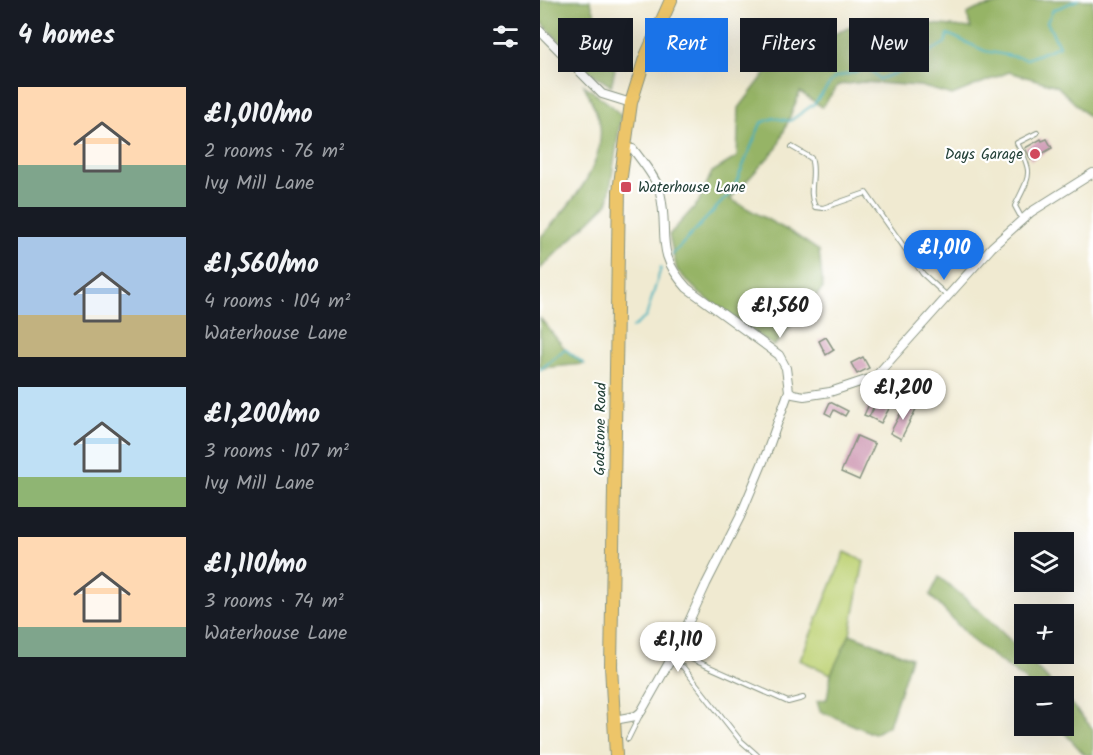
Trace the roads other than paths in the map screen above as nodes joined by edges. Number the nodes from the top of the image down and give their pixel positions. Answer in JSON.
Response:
{"nodes":[{"id":1,"x":671,"y":0,"type":"edge"},
{"id":2,"x":540,"y":31,"type":"edge"},
{"id":3,"x":631,"y":103,"type":"junction"},
{"id":4,"x":1037,"y":133,"type":"dead end"},
{"id":5,"x":792,"y":147,"type":"dead end"},
{"id":6,"x":624,"y":148,"type":"junction"},
{"id":7,"x":1093,"y":172,"type":"edge"},
{"id":8,"x":1023,"y":220,"type":"junction"},
{"id":9,"x":947,"y":297,"type":"junction"},
{"id":10,"x":789,"y":391,"type":"junction"},
{"id":11,"x":675,"y":652,"type":"junction"},
{"id":12,"x":669,"y":661,"type":"junction"},
{"id":13,"x":803,"y":698,"type":"dead end"},
{"id":14,"x":641,"y":712,"type":"junction"},
{"id":15,"x":614,"y":720,"type":"junction"},
{"id":16,"x":628,"y":739,"type":"dead end"},
{"id":17,"x":616,"y":755,"type":"edge"},
{"id":18,"x":757,"y":755,"type":"edge"}],
"edges":[{"from":1,"to":3,"type":"main road","name":"Godstone Road"},
{"from":2,"to":3,"type":"street"},
{"from":3,"to":6,"type":"main road","name":"Godstone Road"},
{"from":4,"to":8,"type":"lane"},
{"from":5,"to":9,"type":"lane"},
{"from":6,"to":10,"type":"street"},
{"from":6,"to":15,"type":"main road","name":"Godstone Road"},
{"from":7,"to":8,"type":"street"},
{"from":8,"to":9,"type":"street"},
{"from":9,"to":10,"type":"street"},
{"from":10,"to":11,"type":"street"},
{"from":11,"to":12,"type":"street"},
{"from":11,"to":13,"type":"lane"},
{"from":12,"to":14,"type":"street"},
{"from":12,"to":18,"type":"lane"},
{"from":14,"to":15,"type":"street"},
{"from":14,"to":16,"type":"lane"},
{"from":15,"to":17,"type":"main road","name":"Godstone Road"}]}
